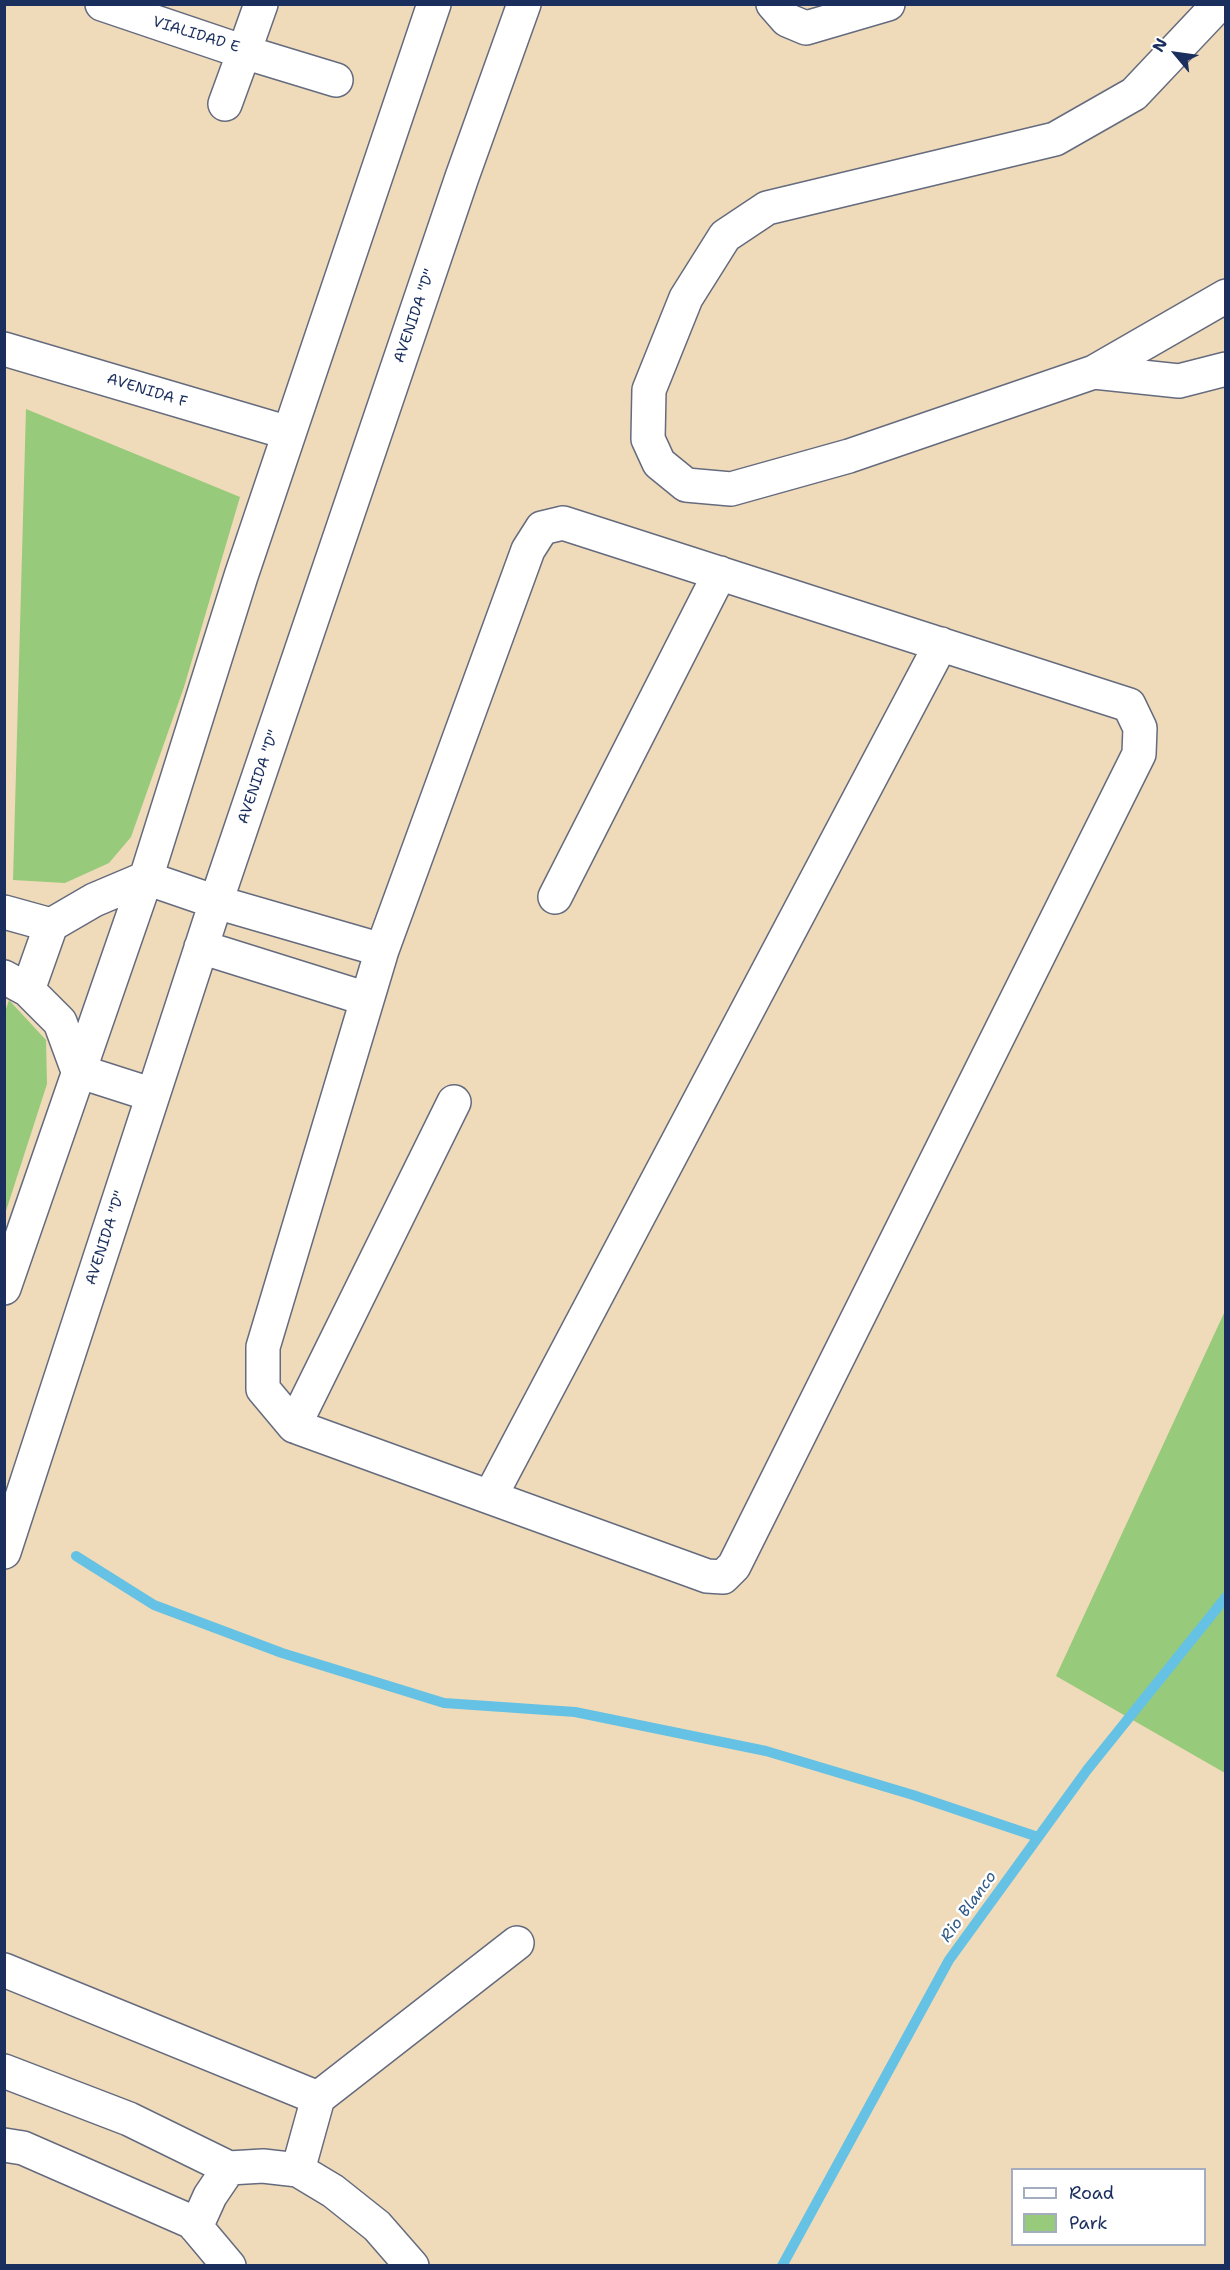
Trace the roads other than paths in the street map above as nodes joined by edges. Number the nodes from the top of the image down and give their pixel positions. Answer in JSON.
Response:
{"nodes":[{"id":1,"x":102,"y":4,"type":"edge"},
{"id":2,"x":261,"y":4,"type":"edge"},
{"id":3,"x":434,"y":4,"type":"edge"},
{"id":4,"x":524,"y":4,"type":"edge"},
{"id":5,"x":773,"y":4,"type":"edge"},
{"id":6,"x":888,"y":4,"type":"edge"},
{"id":7,"x":1219,"y":4,"type":"edge"},
{"id":8,"x":244,"y":52,"type":"junction"},
{"id":9,"x":336,"y":80,"type":"dead end"},
{"id":10,"x":225,"y":104,"type":"dead end"},
{"id":11,"x":1226,"y":296,"type":"edge"},
{"id":12,"x":4,"y":349,"type":"edge"},
{"id":13,"x":1226,"y":369,"type":"edge"},
{"id":14,"x":1094,"y":372,"type":"junction"},
{"id":15,"x":289,"y":433,"type":"junction"},
{"id":16,"x":720,"y":573,"type":"junction"},
{"id":17,"x":941,"y":644,"type":"junction"},
{"id":18,"x":146,"y":878,"type":"junction"},
{"id":19,"x":555,"y":897,"type":"dead end"},
{"id":20,"x":216,"y":902,"type":"junction"},
{"id":21,"x":4,"y":912,"type":"edge"},
{"id":22,"x":51,"y":925,"type":"junction"},
{"id":23,"x":201,"y":947,"type":"junction"},
{"id":24,"x":382,"y":950,"type":"junction"},
{"id":25,"x":16,"y":984,"type":"edge"},
{"id":26,"x":367,"y":999,"type":"junction"},
{"id":27,"x":78,"y":1071,"type":"junction"},
{"id":28,"x":153,"y":1095,"type":"junction"},
{"id":29,"x":454,"y":1102,"type":"dead end"},
{"id":30,"x":4,"y":1288,"type":"edge"},
{"id":31,"x":294,"y":1426,"type":"junction"},
{"id":32,"x":490,"y":1497,"type":"junction"},
{"id":33,"x":4,"y":1552,"type":"edge"},
{"id":34,"x":517,"y":1943,"type":"dead end"},
{"id":35,"x":4,"y":1970,"type":"edge"},
{"id":36,"x":4,"y":2071,"type":"edge"},
{"id":37,"x":318,"y":2098,"type":"junction"},
{"id":38,"x":4,"y":2145,"type":"edge"},
{"id":39,"x":229,"y":2168,"type":"junction"},
{"id":40,"x":298,"y":2170,"type":"junction"},
{"id":41,"x":196,"y":2227,"type":"junction"},
{"id":42,"x":229,"y":2265,"type":"edge"},
{"id":43,"x":412,"y":2265,"type":"edge"}],
"edges":[{"from":1,"to":8,"type":"street","name":"VIALIDAD E"},
{"from":2,"to":8,"type":"street","name":"VIALIDAD E"},
{"from":3,"to":15,"type":"street"},
{"from":4,"to":20,"type":"street","name":"AVENIDA \"D\""},
{"from":5,"to":6,"type":"street"},
{"from":7,"to":14,"type":"street"},
{"from":8,"to":9,"type":"street"},
{"from":8,"to":10,"type":"street"},
{"from":11,"to":14,"type":"street"},
{"from":12,"to":15,"type":"street","name":"AVENIDA F"},
{"from":13,"to":14,"type":"street"},
{"from":15,"to":18,"type":"street"},
{"from":16,"to":17,"type":"street"},
{"from":16,"to":19,"type":"street"},
{"from":16,"to":24,"type":"street"},
{"from":17,"to":32,"type":"street"},
{"from":17,"to":32,"type":"street"},
{"from":18,"to":20,"type":"street"},
{"from":18,"to":22,"type":"street"},
{"from":18,"to":27,"type":"street"},
{"from":20,"to":23,"type":"street","name":"AVENIDA \"D\""},
{"from":20,"to":24,"type":"street"},
{"from":21,"to":22,"type":"street"},
{"from":22,"to":25,"type":"street"},
{"from":23,"to":26,"type":"street"},
{"from":23,"to":28,"type":"street","name":"AVENIDA \"D\""},
{"from":24,"to":26,"type":"street"},
{"from":25,"to":27,"type":"street"},
{"from":26,"to":31,"type":"street"},
{"from":27,"to":28,"type":"street"},
{"from":27,"to":30,"type":"street"},
{"from":28,"to":33,"type":"street","name":"AVENIDA \"D\""},
{"from":29,"to":31,"type":"street"},
{"from":31,"to":32,"type":"street"},
{"from":34,"to":37,"type":"street"},
{"from":35,"to":37,"type":"street"},
{"from":36,"to":39,"type":"street"},
{"from":37,"to":40,"type":"street"},
{"from":38,"to":41,"type":"street"},
{"from":39,"to":40,"type":"street"},
{"from":39,"to":41,"type":"street"},
{"from":40,"to":43,"type":"street"},
{"from":41,"to":42,"type":"street"}]}
